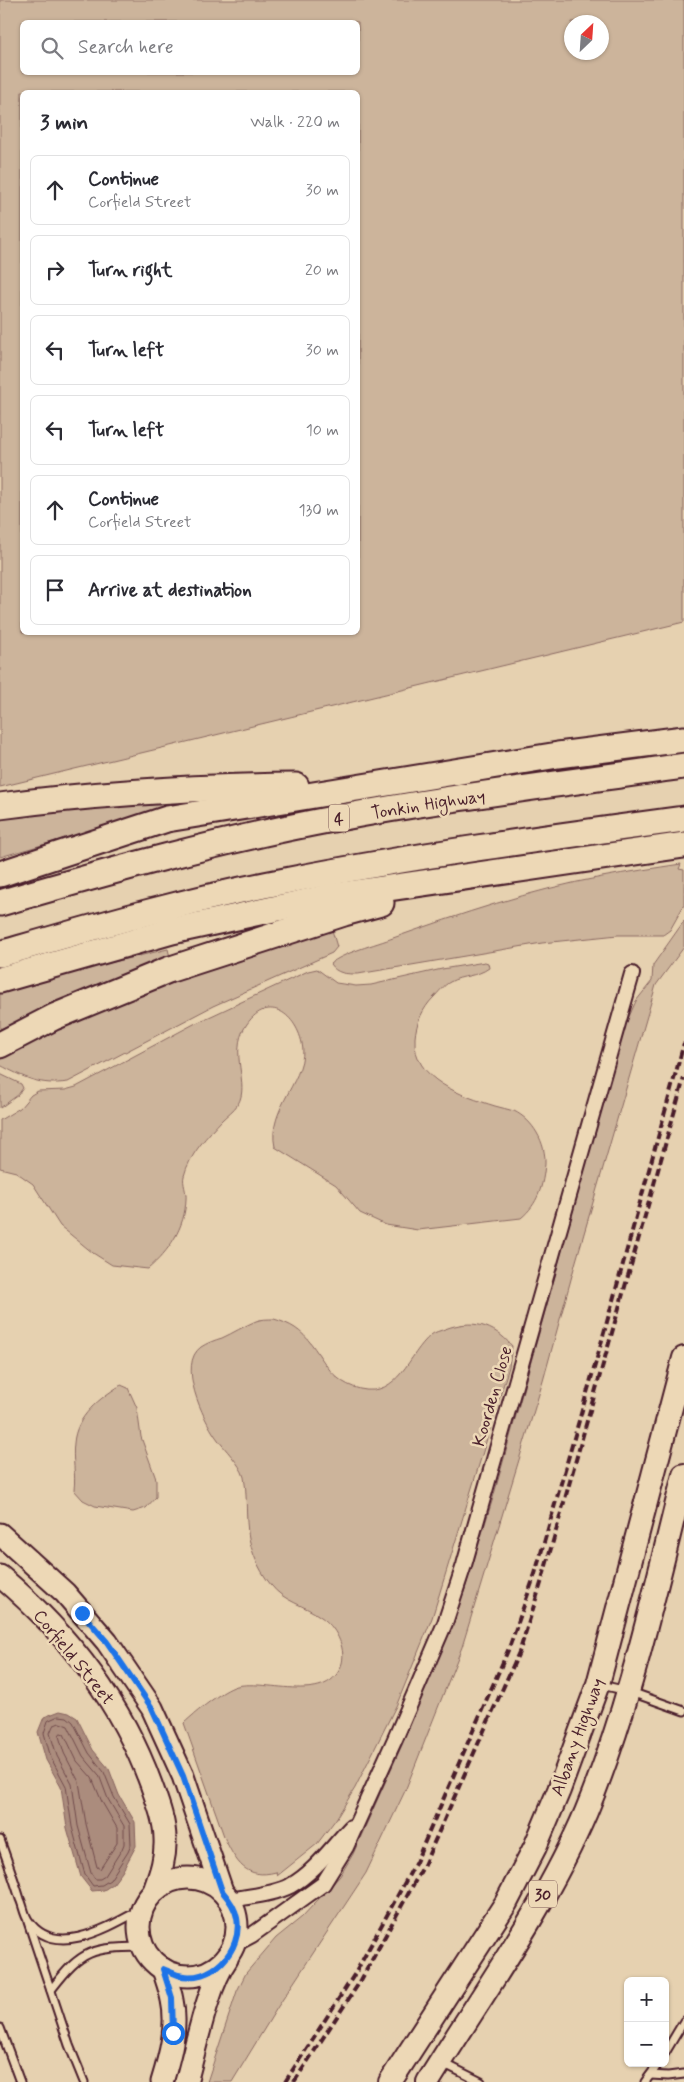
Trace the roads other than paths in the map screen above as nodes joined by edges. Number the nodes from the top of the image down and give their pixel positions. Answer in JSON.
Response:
{"nodes":[{"id":1,"x":684,"y":739,"type":"edge"},
{"id":2,"x":684,"y":766,"type":"edge"},
{"id":3,"x":381,"y":784,"type":"junction"},
{"id":4,"x":0,"y":806,"type":"edge"},
{"id":5,"x":684,"y":819,"type":"edge"},
{"id":6,"x":684,"y":845,"type":"edge"},
{"id":7,"x":534,"y":866,"type":"junction"},
{"id":8,"x":0,"y":874,"type":"edge"},
{"id":9,"x":0,"y":903,"type":"edge"},
{"id":10,"x":0,"y":954,"type":"edge"},
{"id":11,"x":632,"y":974,"type":"dead end"},
{"id":12,"x":0,"y":980,"type":"edge"},
{"id":13,"x":0,"y":1044,"type":"edge"},
{"id":14,"x":684,"y":1358,"type":"edge"},
{"id":15,"x":684,"y":1475,"type":"edge"},
{"id":16,"x":0,"y":1534,"type":"edge"},
{"id":17,"x":0,"y":1576,"type":"edge"},
{"id":18,"x":598,"y":1684,"type":"junction"},
{"id":19,"x":628,"y":1692,"type":"junction"},
{"id":20,"x":684,"y":1711,"type":"edge"},
{"id":21,"x":359,"y":1817,"type":"junction"},
{"id":22,"x":0,"y":1840,"type":"edge"},
{"id":23,"x":154,"y":1891,"type":"junction"},
{"id":24,"x":226,"y":1895,"type":"junction"},
{"id":25,"x":142,"y":1909,"type":"junction"},
{"id":26,"x":28,"y":1920,"type":"junction"},
{"id":27,"x":144,"y":1947,"type":"junction"},
{"id":28,"x":231,"y":1951,"type":"junction"},
{"id":29,"x":163,"y":1969,"type":"junction"},
{"id":30,"x":51,"y":1990,"type":"junction"},
{"id":31,"x":684,"y":2022,"type":"edge"},
{"id":32,"x":0,"y":2028,"type":"edge"},
{"id":33,"x":669,"y":2046,"type":"edge"},
{"id":34,"x":440,"y":2062,"type":"junction"},
{"id":35,"x":656,"y":2067,"type":"edge"},
{"id":36,"x":684,"y":2074,"type":"edge"},
{"id":37,"x":651,"y":2075,"type":"junction"},
{"id":38,"x":20,"y":2082,"type":"edge"},
{"id":39,"x":84,"y":2082,"type":"edge"},
{"id":40,"x":162,"y":2082,"type":"edge"},
{"id":41,"x":186,"y":2082,"type":"edge"},
{"id":42,"x":390,"y":2082,"type":"edge"},
{"id":43,"x":428,"y":2082,"type":"edge"},
{"id":44,"x":481,"y":2082,"type":"edge"},
{"id":45,"x":645,"y":2082,"type":"edge"}],
"edges":[{"from":1,"to":3,"type":"highway"},
{"from":2,"to":9,"type":"highway","name":"Tonkin Highway","number":"4"},
{"from":3,"to":4,"type":"highway"},
{"from":3,"to":8,"type":"highway"},
{"from":5,"to":10,"type":"highway"},
{"from":6,"to":7,"type":"highway"},
{"from":7,"to":12,"type":"highway"},
{"from":7,"to":13,"type":"highway"},
{"from":11,"to":21,"type":"street","name":"Koorden Close"},
{"from":14,"to":18,"type":"highway","name":"Albany Highway","number":"30"},
{"from":15,"to":19,"type":"highway","name":"Albany Highway","number":"30"},
{"from":16,"to":24,"type":"main road","name":"Corfield Street"},
{"from":17,"to":23,"type":"main road","name":"Corfield Street"},
{"from":18,"to":19,"type":"lane"},
{"from":18,"to":42,"type":"highway","name":"Albany Highway","number":"30"},
{"from":19,"to":20,"type":"lane"},
{"from":19,"to":34,"type":"highway","name":"Albany Highway","number":"30"},
{"from":21,"to":24,"type":"street","name":"Koorden Close"},
{"from":21,"to":28,"type":"street","name":"Koorden Close"},
{"from":22,"to":26,"type":"lane"},
{"from":23,"to":24,"type":"main road"},
{"from":23,"to":25,"type":"main road"},
{"from":24,"to":28,"type":"main road"},
{"from":25,"to":26,"type":"lane"},
{"from":25,"to":27,"type":"main road"},
{"from":26,"to":30,"type":"lane"},
{"from":27,"to":29,"type":"main road"},
{"from":27,"to":30,"type":"lane"},
{"from":28,"to":29,"type":"main road"},
{"from":28,"to":41,"type":"main road"},
{"from":29,"to":40,"type":"main road"},
{"from":30,"to":39,"type":"lane"},
{"from":31,"to":33,"type":"lane"},
{"from":32,"to":38,"type":"lane"},
{"from":34,"to":43,"type":"highway","name":"Albany Highway","number":"30"},
{"from":34,"to":44,"type":"lane"},
{"from":35,"to":37,"type":"lane"},
{"from":36,"to":37,"type":"lane"},
{"from":37,"to":45,"type":"lane"}]}
